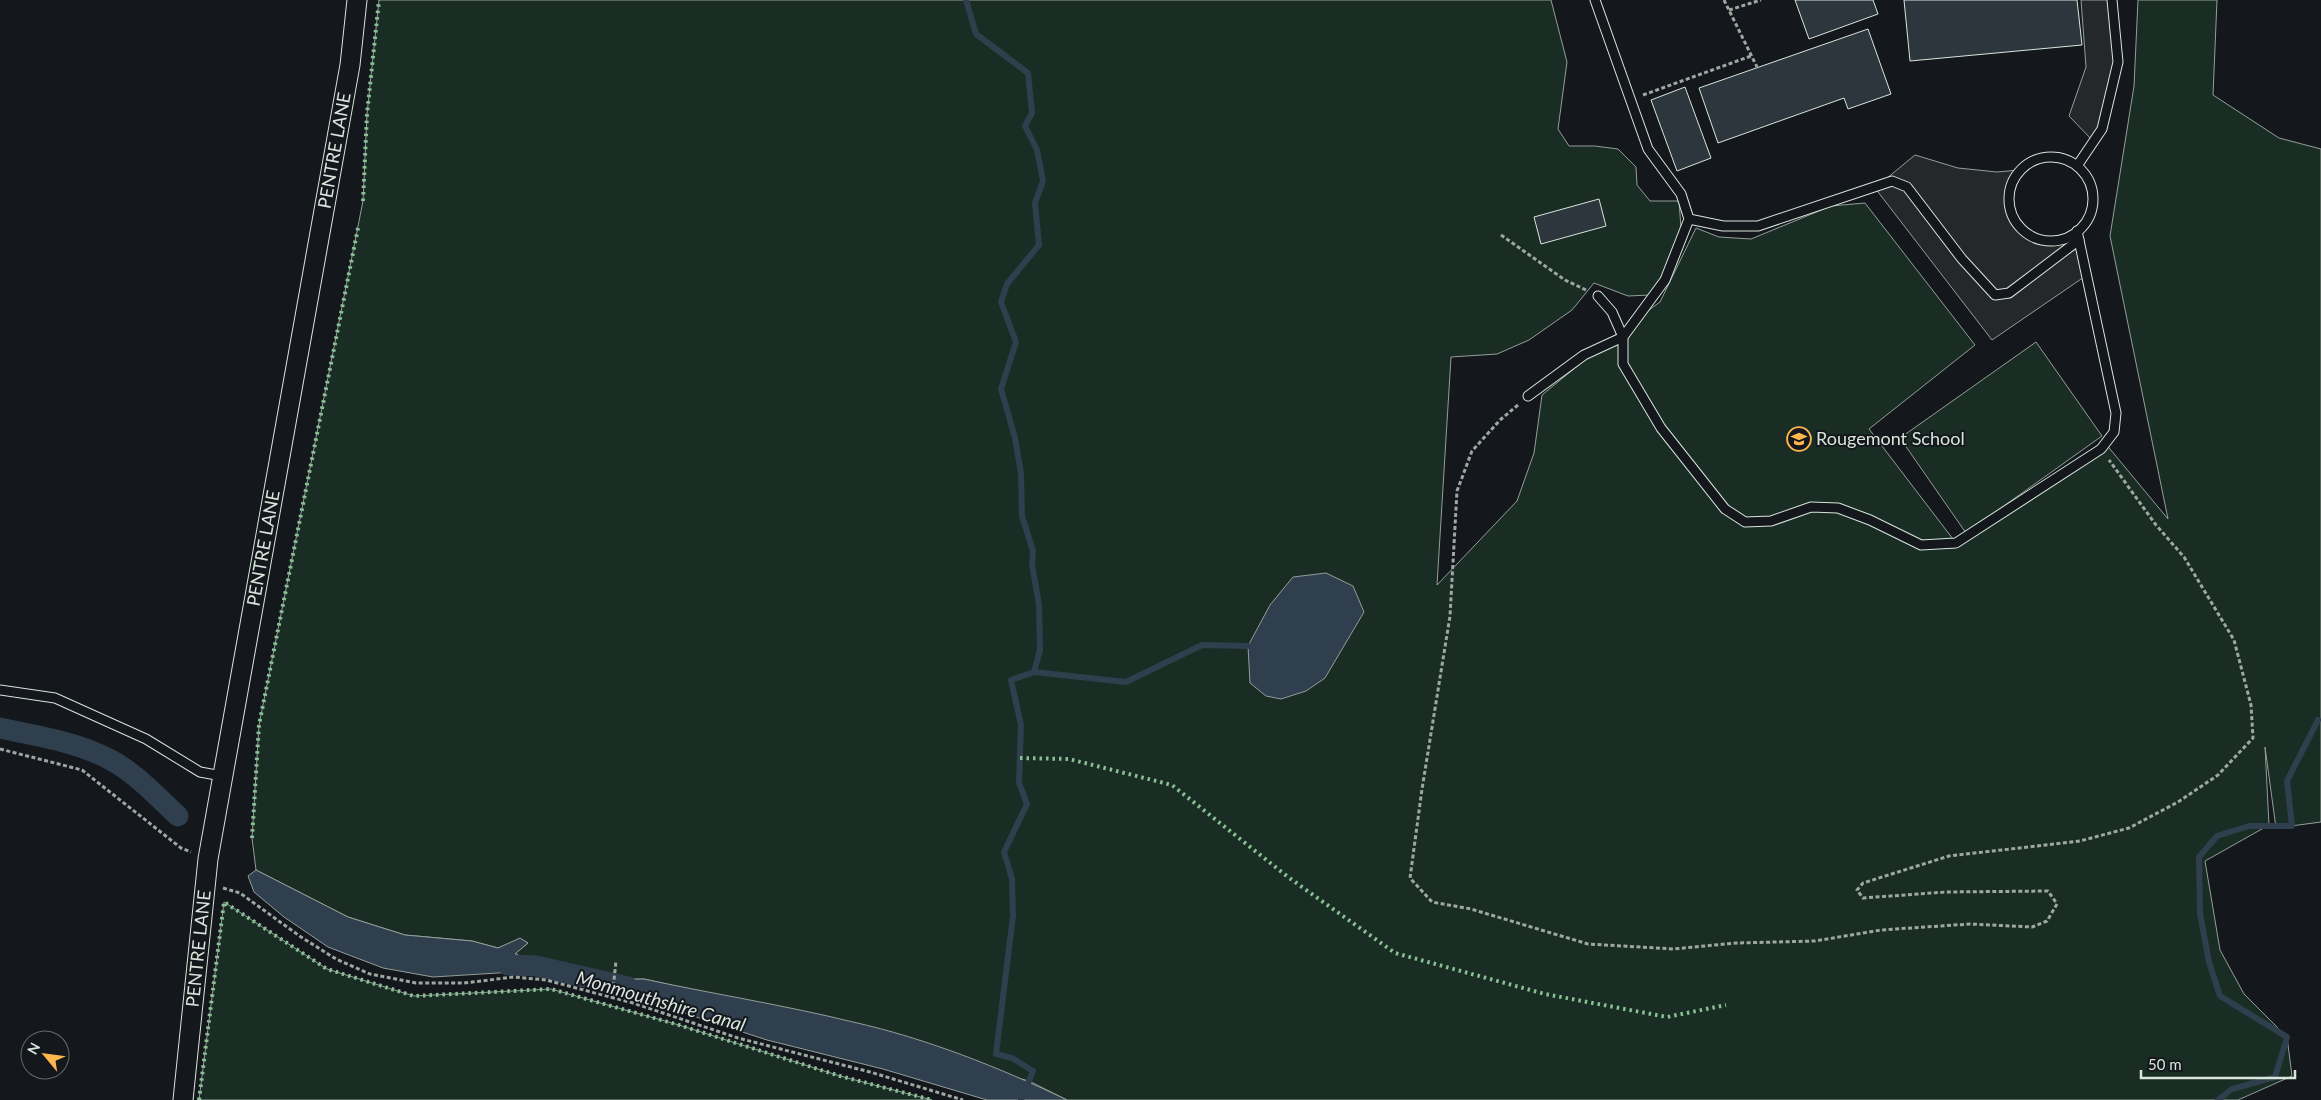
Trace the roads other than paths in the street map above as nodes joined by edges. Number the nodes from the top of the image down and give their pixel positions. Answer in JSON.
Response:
{"nodes":[{"id":1,"x":357,"y":0,"type":"edge"},
{"id":2,"x":1595,"y":0,"type":"edge"},
{"id":3,"x":2112,"y":0,"type":"edge"},
{"id":4,"x":2077,"y":166,"type":"junction"},
{"id":5,"x":1689,"y":219,"type":"junction"},
{"id":6,"x":2078,"y":236,"type":"junction"},
{"id":7,"x":1598,"y":296,"type":"road end"},
{"id":8,"x":1623,"y":337,"type":"junction"},
{"id":9,"x":1528,"y":396,"type":"road end"},
{"id":10,"x":0,"y":690,"type":"edge"},
{"id":11,"x":222,"y":776,"type":"junction"},
{"id":12,"x":183,"y":1100,"type":"edge"}],
"edges":[{"from":1,"to":11,"type":"street","name":"PENTRE LANE"},
{"from":2,"to":5,"type":"lane"},
{"from":3,"to":4,"type":"lane"},
{"from":4,"to":6,"type":"lane"},
{"from":4,"to":6,"type":"lane"},
{"from":5,"to":6,"type":"lane"},
{"from":5,"to":8,"type":"lane"},
{"from":6,"to":8,"type":"lane"},
{"from":7,"to":8,"type":"lane"},
{"from":8,"to":9,"type":"lane"},
{"from":10,"to":11,"type":"lane"},
{"from":11,"to":12,"type":"street","name":"PENTRE LANE"}]}
